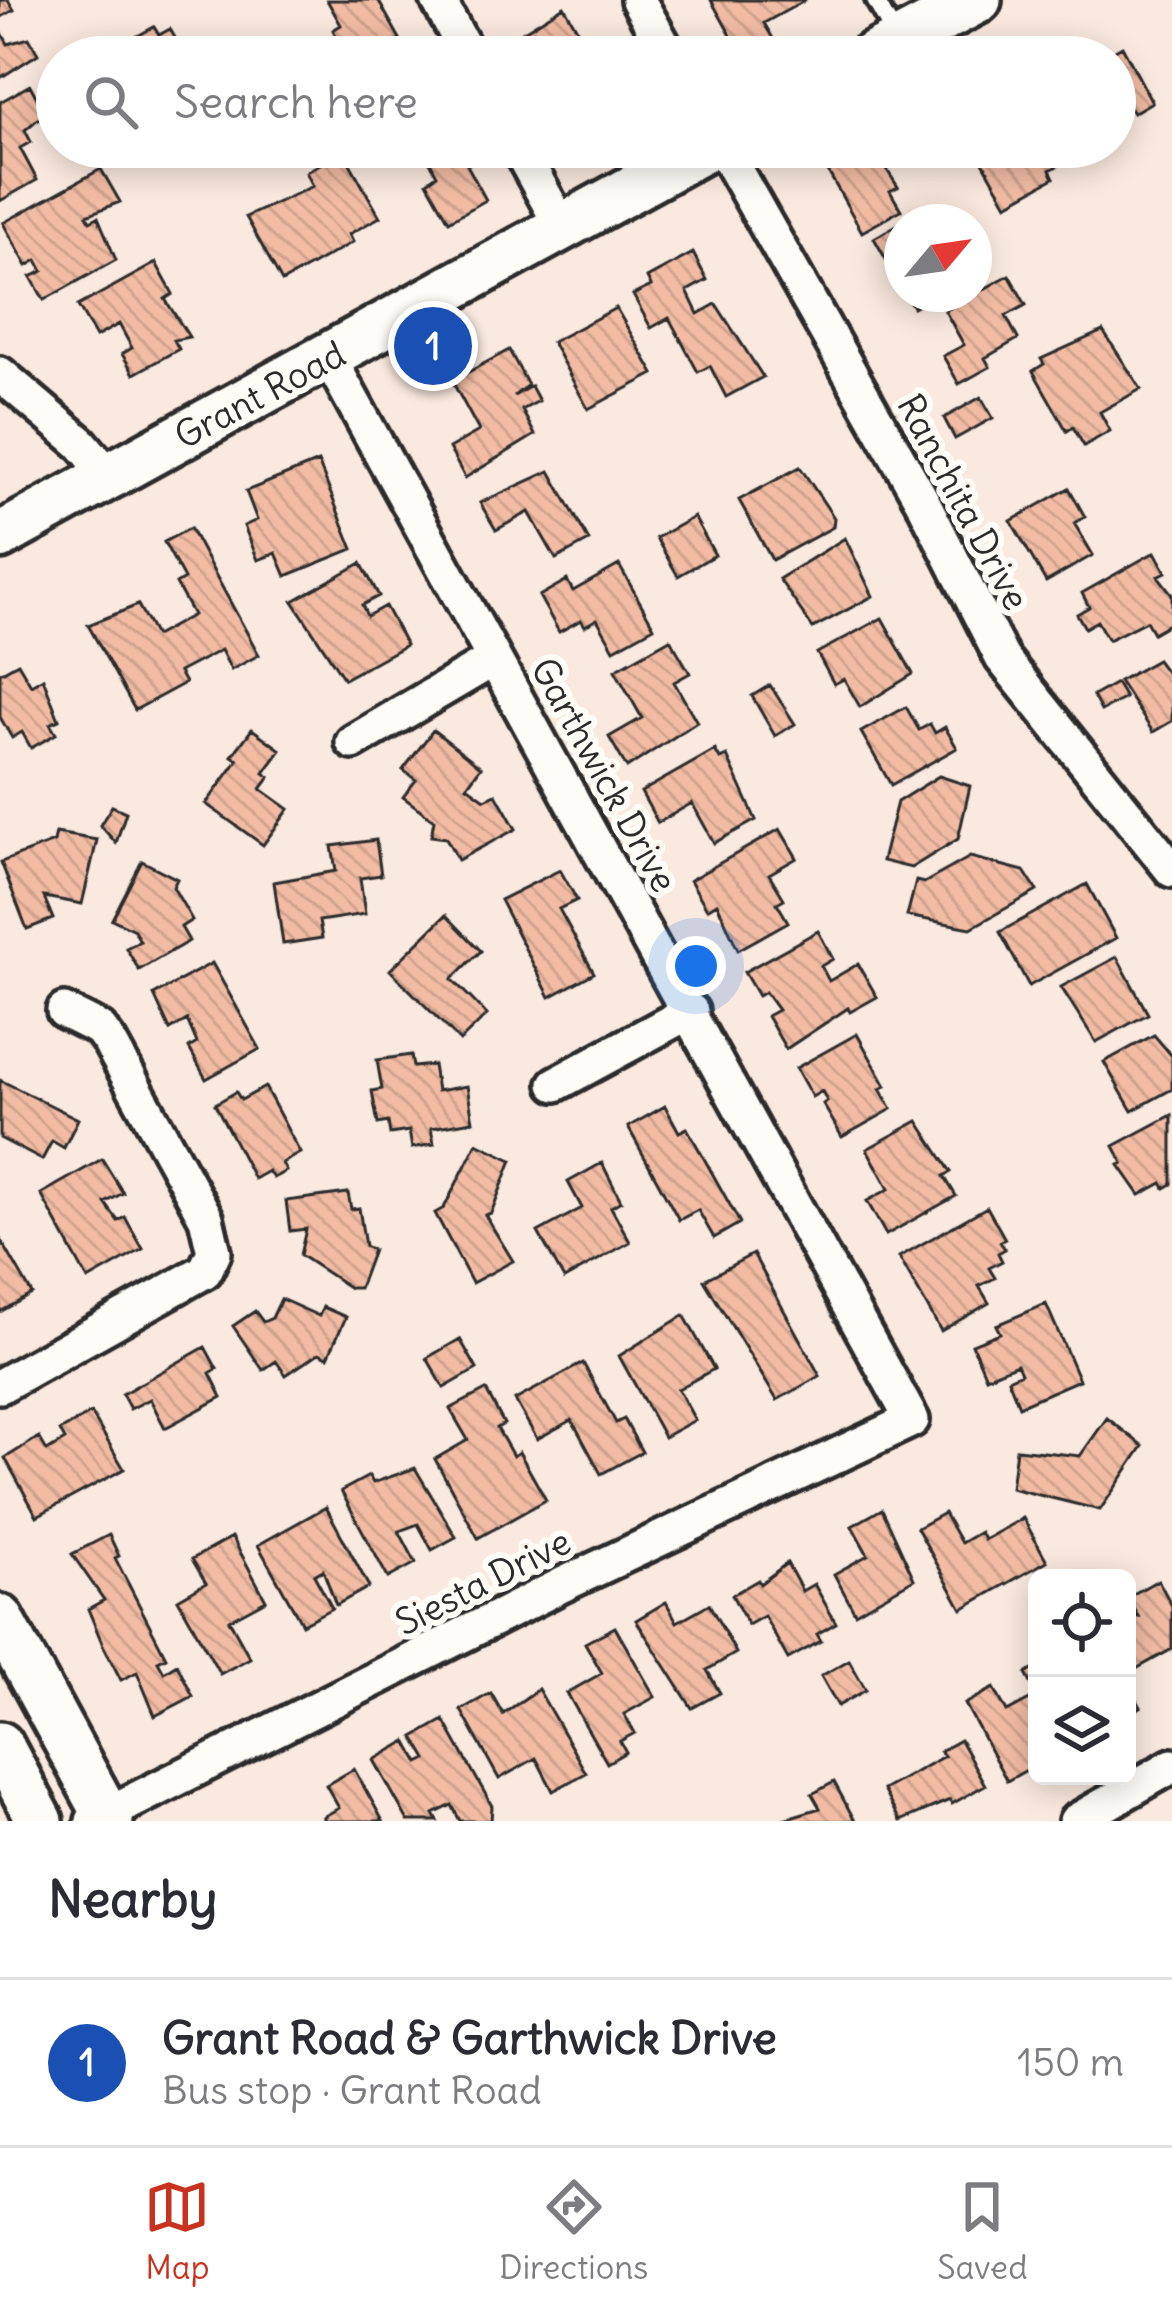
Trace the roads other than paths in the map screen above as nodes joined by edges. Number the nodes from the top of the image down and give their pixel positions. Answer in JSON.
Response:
{"nodes":[{"id":1,"x":438,"y":0,"type":"edge"},
{"id":2,"x":638,"y":0,"type":"edge"},
{"id":3,"x":875,"y":0,"type":"edge"},
{"id":4,"x":949,"y":7,"type":"edge"},
{"id":5,"x":458,"y":36,"type":"edge"},
{"id":6,"x":658,"y":36,"type":"edge"},
{"id":7,"x":882,"y":36,"type":"edge"},
{"id":8,"x":905,"y":36,"type":"edge"},
{"id":9,"x":530,"y":168,"type":"edge"},
{"id":10,"x":670,"y":168,"type":"edge"},
{"id":11,"x":734,"y":168,"type":"edge"},
{"id":12,"x":562,"y":227,"type":"junction"},
{"id":13,"x":329,"y":358,"type":"junction"},
{"id":14,"x":0,"y":374,"type":"edge"},
{"id":15,"x":109,"y":476,"type":"junction"},
{"id":16,"x":0,"y":536,"type":"edge"},
{"id":17,"x":494,"y":658,"type":"junction"},
{"id":18,"x":353,"y":742,"type":"dead end"},
{"id":19,"x":1172,"y":870,"type":"edge"},
{"id":20,"x":64,"y":1011,"type":"dead end"},
{"id":21,"x":691,"y":1011,"type":"junction"},
{"id":22,"x":556,"y":1084,"type":"dead end"},
{"id":23,"x":0,"y":1386,"type":"edge"},
{"id":24,"x":912,"y":1420,"type":"joint"},
{"id":25,"x":0,"y":1618,"type":"edge"},
{"id":26,"x":0,"y":1745,"type":"edge"},
{"id":27,"x":1172,"y":1766,"type":"edge"},
{"id":28,"x":104,"y":1819,"type":"edge"},
{"id":29,"x":40,"y":1821,"type":"edge"},
{"id":30,"x":1076,"y":1821,"type":"edge"}],
"edges":[{"from":1,"to":5,"type":"street"},
{"from":2,"to":6,"type":"street"},
{"from":3,"to":7,"type":"lane"},
{"from":4,"to":8,"type":"main road"},
{"from":9,"to":12,"type":"street"},
{"from":10,"to":12,"type":"main road","name":"Grant Road"},
{"from":11,"to":19,"type":"street","name":"Ranchita Drive"},
{"from":12,"to":13,"type":"main road","name":"Grant Road"},
{"from":13,"to":15,"type":"main road","name":"Grant Road"},
{"from":13,"to":17,"type":"street","name":"Garthwick Drive"},
{"from":14,"to":15,"type":"street"},
{"from":15,"to":16,"type":"main road","name":"Grant Road"},
{"from":17,"to":18,"type":"street"},
{"from":17,"to":21,"type":"street","name":"Garthwick Drive"},
{"from":20,"to":23,"type":"street"},
{"from":21,"to":22,"type":"street"},
{"from":21,"to":24,"type":"street","name":"Garthwick Drive"},
{"from":24,"to":28,"type":"street","name":"Siesta Drive"},
{"from":25,"to":28,"type":"main road"},
{"from":26,"to":29,"type":"main road"},
{"from":27,"to":30,"type":"street"}]}
